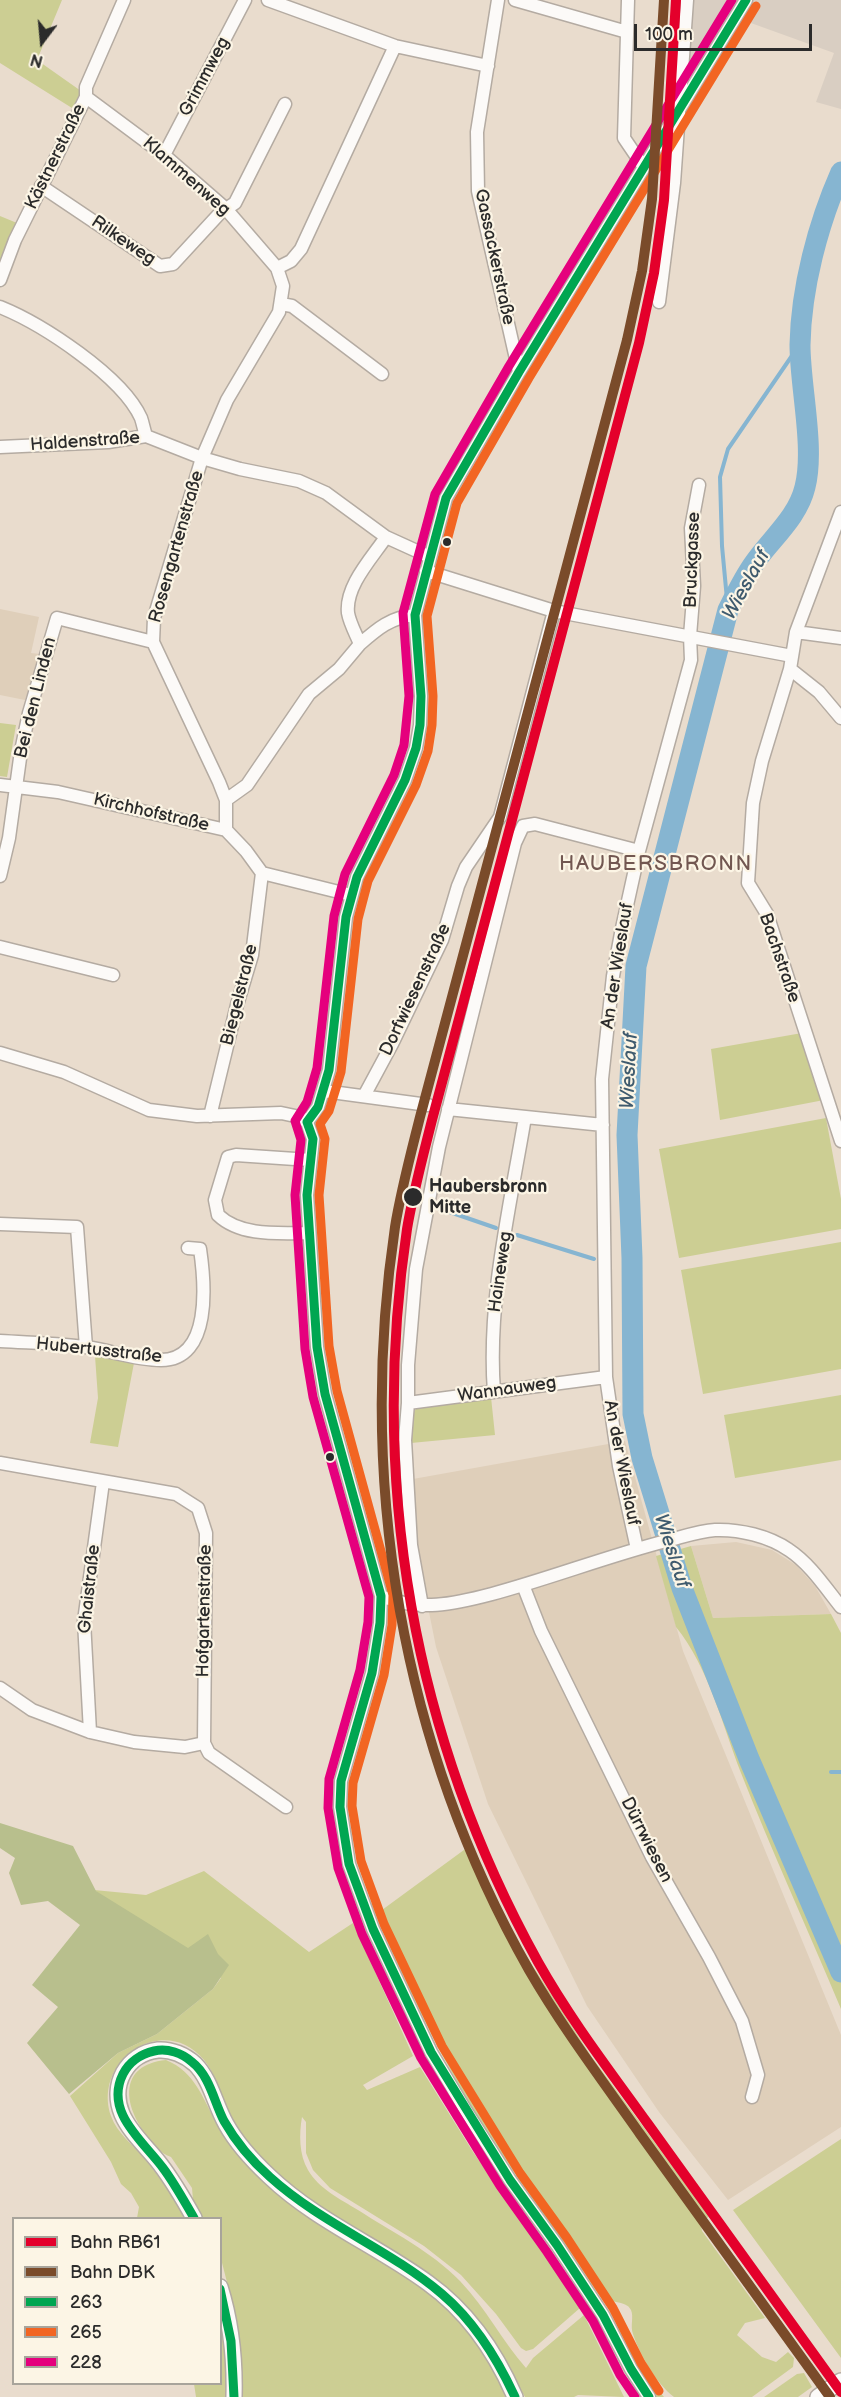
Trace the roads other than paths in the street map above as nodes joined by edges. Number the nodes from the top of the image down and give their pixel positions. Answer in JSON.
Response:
{"nodes":[{"id":1,"x":124,"y":0,"type":"edge"},
{"id":2,"x":245,"y":0,"type":"edge"},
{"id":3,"x":268,"y":0,"type":"edge"},
{"id":4,"x":498,"y":0,"type":"edge"},
{"id":5,"x":515,"y":0,"type":"edge"},
{"id":6,"x":628,"y":0,"type":"edge"},
{"id":7,"x":687,"y":0,"type":"edge"},
{"id":8,"x":746,"y":0,"type":"edge"},
{"id":9,"x":627,"y":32,"type":"junction"},
{"id":10,"x":395,"y":46,"type":"junction"},
{"id":11,"x":488,"y":66,"type":"junction"},
{"id":12,"x":86,"y":97,"type":"junction"},
{"id":13,"x":285,"y":104,"type":"dead end"},
{"id":14,"x":681,"y":104,"type":"junction"},
{"id":15,"x":164,"y":155,"type":"junction"},
{"id":16,"x":643,"y":166,"type":"junction"},
{"id":17,"x":41,"y":186,"type":"junction"},
{"id":18,"x":226,"y":209,"type":"junction"},
{"id":19,"x":277,"y":268,"type":"junction"},
{"id":20,"x":0,"y":280,"type":"edge"},
{"id":21,"x":659,"y":302,"type":"dead end"},
{"id":22,"x":281,"y":304,"type":"junction"},
{"id":23,"x":0,"y":307,"type":"edge"},
{"id":24,"x":519,"y":372,"type":"junction"},
{"id":25,"x":382,"y":374,"type":"dead end"},
{"id":26,"x":146,"y":436,"type":"junction"},
{"id":27,"x":0,"y":447,"type":"edge"},
{"id":28,"x":202,"y":458,"type":"junction"},
{"id":29,"x":699,"y":485,"type":"dead end"},
{"id":30,"x":841,"y":512,"type":"edge"},
{"id":31,"x":838,"y":528,"type":"edge"},
{"id":32,"x":386,"y":537,"type":"junction"},
{"id":33,"x":429,"y":557,"type":"junction"},
{"id":34,"x":426,"y":571,"type":"junction"},
{"id":35,"x":554,"y":610,"type":"junction"},
{"id":36,"x":415,"y":615,"type":"junction"},
{"id":37,"x":796,"y":632,"type":"junction"},
{"id":38,"x":695,"y":637,"type":"junction"},
{"id":39,"x":841,"y":639,"type":"edge"},
{"id":40,"x":153,"y":642,"type":"junction"},
{"id":41,"x":360,"y":644,"type":"junction"},
{"id":42,"x":792,"y":656,"type":"junction"},
{"id":43,"x":790,"y":669,"type":"junction"},
{"id":44,"x":841,"y":718,"type":"edge"},
{"id":45,"x":0,"y":785,"type":"edge"},
{"id":46,"x":16,"y":788,"type":"junction"},
{"id":47,"x":226,"y":800,"type":"junction"},
{"id":48,"x":226,"y":830,"type":"junction"},
{"id":49,"x":639,"y":851,"type":"junction"},
{"id":50,"x":262,"y":873,"type":"junction"},
{"id":51,"x":0,"y":876,"type":"edge"},
{"id":52,"x":351,"y":895,"type":"junction"},
{"id":53,"x":0,"y":947,"type":"edge"},
{"id":54,"x":113,"y":975,"type":"dead end"},
{"id":55,"x":0,"y":1053,"type":"edge"},
{"id":56,"x":324,"y":1091,"type":"junction"},
{"id":57,"x":364,"y":1096,"type":"junction"},
{"id":58,"x":428,"y":1106,"type":"dead end"},
{"id":59,"x":448,"y":1108,"type":"junction"},
{"id":60,"x":210,"y":1116,"type":"junction"},
{"id":61,"x":525,"y":1118,"type":"junction"},
{"id":62,"x":307,"y":1122,"type":"junction"},
{"id":63,"x":603,"y":1125,"type":"junction"},
{"id":64,"x":841,"y":1141,"type":"edge"},
{"id":65,"x":310,"y":1160,"type":"junction"},
{"id":66,"x":0,"y":1224,"type":"edge"},
{"id":67,"x":309,"y":1233,"type":"junction"},
{"id":68,"x":188,"y":1248,"type":"dead end"},
{"id":69,"x":0,"y":1341,"type":"edge"},
{"id":70,"x":86,"y":1347,"type":"junction"},
{"id":71,"x":606,"y":1377,"type":"junction"},
{"id":72,"x":494,"y":1392,"type":"junction"},
{"id":73,"x":408,"y":1403,"type":"junction"},
{"id":74,"x":0,"y":1463,"type":"edge"},
{"id":75,"x":103,"y":1482,"type":"junction"},
{"id":76,"x":643,"y":1547,"type":"junction"},
{"id":77,"x":523,"y":1585,"type":"junction"},
{"id":78,"x":381,"y":1596,"type":"junction"},
{"id":79,"x":422,"y":1606,"type":"junction"},
{"id":80,"x":841,"y":1607,"type":"edge"},
{"id":81,"x":0,"y":1688,"type":"edge"},
{"id":82,"x":90,"y":1732,"type":"junction"},
{"id":83,"x":204,"y":1743,"type":"junction"},
{"id":84,"x":286,"y":1807,"type":"dead end"},
{"id":85,"x":752,"y":2097,"type":"dead end"},
{"id":86,"x":193,"y":2217,"type":"edge"},
{"id":87,"x":222,"y":2295,"type":"edge"},
{"id":88,"x":631,"y":2369,"type":"junction"},
{"id":89,"x":841,"y":2381,"type":"edge"},
{"id":90,"x":234,"y":2397,"type":"edge"},
{"id":91,"x":515,"y":2397,"type":"edge"},
{"id":92,"x":640,"y":2397,"type":"edge"},
{"id":93,"x":649,"y":2397,"type":"edge"},
{"id":94,"x":818,"y":2397,"type":"edge"}],
"edges":[{"from":1,"to":12,"type":"street","name":"Kästnerstraße"},
{"from":2,"to":15,"type":"street","name":"Grimmweg"},
{"from":3,"to":10,"type":"street"},
{"from":4,"to":11,"type":"street","name":"Gassackerstraße"},
{"from":5,"to":9,"type":"street"},
{"from":6,"to":9,"type":"street"},
{"from":7,"to":14,"type":"street"},
{"from":8,"to":14,"type":"street"},
{"from":9,"to":16,"type":"street"},
{"from":10,"to":11,"type":"street"},
{"from":10,"to":19,"type":"street"},
{"from":11,"to":24,"type":"street","name":"Gassackerstraße"},
{"from":12,"to":15,"type":"street","name":"Klammenweg"},
{"from":12,"to":17,"type":"street","name":"Kästnerstraße"},
{"from":13,"to":18,"type":"street","name":"Rilkeweg"},
{"from":14,"to":16,"type":"street"},
{"from":14,"to":21,"type":"street"},
{"from":15,"to":18,"type":"street","name":"Klammenweg"},
{"from":16,"to":24,"type":"street"},
{"from":17,"to":18,"type":"street","name":"Rilkeweg"},
{"from":17,"to":20,"type":"street","name":"Kästnerstraße"},
{"from":18,"to":19,"type":"street","name":"Klammenweg"},
{"from":19,"to":22,"type":"street"},
{"from":22,"to":25,"type":"street"},
{"from":22,"to":28,"type":"street","name":"Rosengartenstraße"},
{"from":23,"to":26,"type":"street"},
{"from":24,"to":33,"type":"street"},
{"from":26,"to":27,"type":"street","name":"Haldenstraße"},
{"from":26,"to":28,"type":"street","name":"Haldenstraße"},
{"from":28,"to":32,"type":"street","name":"Haldenstraße"},
{"from":28,"to":40,"type":"street","name":"Rosengartenstraße"},
{"from":29,"to":38,"type":"street","name":"Bruckgasse"},
{"from":30,"to":31,"type":"street"},
{"from":31,"to":37,"type":"street"},
{"from":32,"to":33,"type":"street","name":"Haldenstraße"},
{"from":32,"to":41,"type":"street"},
{"from":33,"to":34,"type":"street"},
{"from":34,"to":35,"type":"street","name":"Bruckgasse"},
{"from":34,"to":36,"type":"street"},
{"from":35,"to":38,"type":"street","name":"Bruckgasse"},
{"from":35,"to":57,"type":"street","name":"Dorfwiesenstraße"},
{"from":36,"to":41,"type":"street"},
{"from":36,"to":52,"type":"street"},
{"from":37,"to":39,"type":"street"},
{"from":37,"to":42,"type":"street"},
{"from":38,"to":42,"type":"street","name":"Bruckgasse"},
{"from":38,"to":49,"type":"street","name":"An der Wieslauf"},
{"from":40,"to":46,"type":"street","name":"Bei den Linden"},
{"from":40,"to":47,"type":"street","name":"Rosengartenstraße"},
{"from":41,"to":47,"type":"street"},
{"from":42,"to":43,"type":"street"},
{"from":43,"to":44,"type":"street"},
{"from":43,"to":64,"type":"street","name":"Bachstraße"},
{"from":45,"to":46,"type":"street","name":"Kirchhofstraße"},
{"from":46,"to":48,"type":"street","name":"Kirchhofstraße"},
{"from":46,"to":51,"type":"street","name":"Bei den Linden"},
{"from":47,"to":48,"type":"street","name":"Rosengartenstraße"},
{"from":48,"to":50,"type":"street","name":"Kirchhofstraße"},
{"from":49,"to":59,"type":"street"},
{"from":49,"to":63,"type":"street","name":"An der Wieslauf"},
{"from":50,"to":52,"type":"street"},
{"from":50,"to":60,"type":"street","name":"Biegelstraße"},
{"from":52,"to":56,"type":"street"},
{"from":53,"to":54,"type":"street"},
{"from":55,"to":60,"type":"street"},
{"from":56,"to":57,"type":"street"},
{"from":56,"to":62,"type":"street"},
{"from":57,"to":58,"type":"street"},
{"from":59,"to":61,"type":"street"},
{"from":59,"to":73,"type":"street"},
{"from":60,"to":62,"type":"street"},
{"from":61,"to":63,"type":"street"},
{"from":61,"to":72,"type":"street","name":"Haineweg"},
{"from":62,"to":65,"type":"street"},
{"from":63,"to":71,"type":"street","name":"An der Wieslauf"},
{"from":65,"to":67,"type":"street"},
{"from":65,"to":67,"type":"street"},
{"from":66,"to":70,"type":"street"},
{"from":67,"to":78,"type":"street"},
{"from":68,"to":70,"type":"street","name":"Hubertusstraße"},
{"from":69,"to":70,"type":"street","name":"Hubertusstraße"},
{"from":71,"to":72,"type":"street","name":"Wannauweg"},
{"from":71,"to":76,"type":"street","name":"An der Wieslauf"},
{"from":72,"to":73,"type":"street","name":"Wannauweg"},
{"from":73,"to":79,"type":"street"},
{"from":74,"to":75,"type":"street","name":"Hofgartenstraße"},
{"from":75,"to":82,"type":"street","name":"Ghaistraße"},
{"from":75,"to":83,"type":"street","name":"Hofgartenstraße"},
{"from":76,"to":77,"type":"street","name":"An der Wieslauf"},
{"from":76,"to":80,"type":"street","name":"An der Wieslauf"},
{"from":77,"to":79,"type":"street","name":"An der Wieslauf"},
{"from":77,"to":85,"type":"street","name":"Dürrwiesen"},
{"from":78,"to":79,"type":"street","name":"An der Wieslauf"},
{"from":78,"to":88,"type":"street"},
{"from":81,"to":82,"type":"street"},
{"from":82,"to":83,"type":"street"},
{"from":83,"to":84,"type":"street"},
{"from":86,"to":91,"type":"main road"},
{"from":87,"to":90,"type":"main road"},
{"from":88,"to":92,"type":"street"},
{"from":88,"to":93,"type":"street"},
{"from":89,"to":94,"type":"main road"}]}
